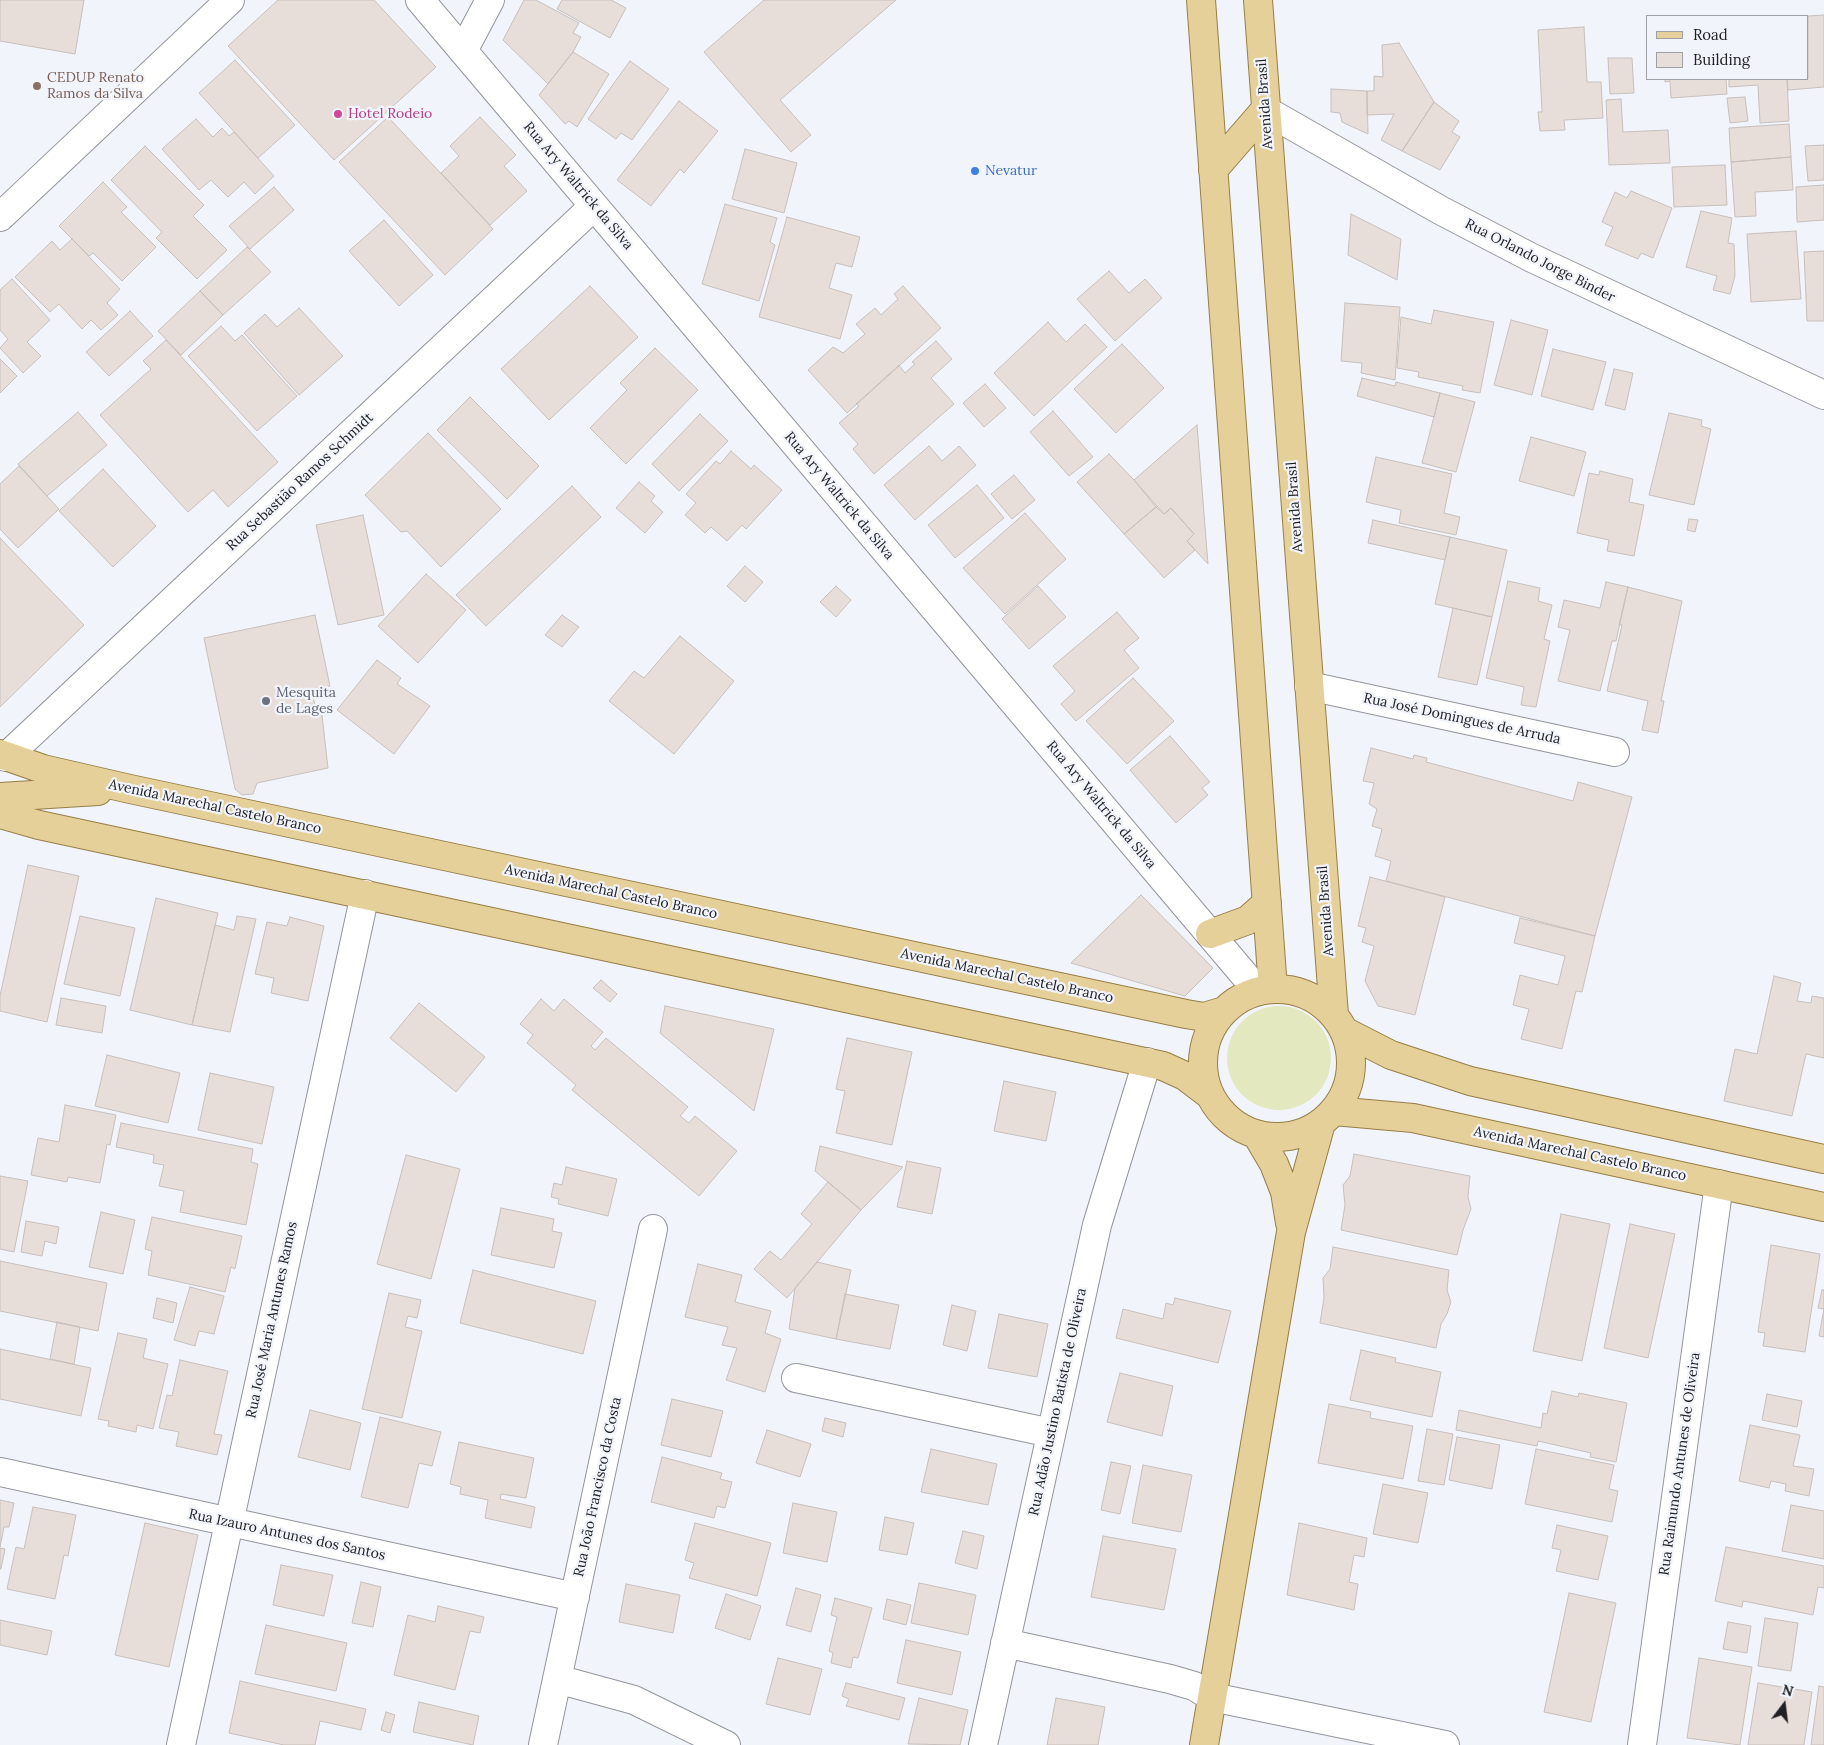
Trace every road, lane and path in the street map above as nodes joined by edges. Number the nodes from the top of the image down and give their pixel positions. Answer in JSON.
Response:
{"nodes":[{"id":1,"x":230,"y":0,"type":"edge"},
{"id":2,"x":420,"y":0,"type":"edge"},
{"id":3,"x":490,"y":0,"type":"edge"},
{"id":4,"x":1201,"y":0,"type":"edge"},
{"id":5,"x":1262,"y":0,"type":"edge"},
{"id":6,"x":463,"y":51,"type":"junction"},
{"id":7,"x":1265,"y":110,"type":"junction"},
{"id":8,"x":1213,"y":170,"type":"junction"},
{"id":9,"x":594,"y":206,"type":"junction"},
{"id":10,"x":0,"y":218,"type":"edge"},
{"id":11,"x":1824,"y":395,"type":"edge"},
{"id":12,"x":1309,"y":686,"type":"junction"},
{"id":13,"x":1614,"y":752,"type":"dead end"},
{"id":14,"x":3,"y":756,"type":"edge"},
{"id":15,"x":130,"y":788,"type":"junction"},
{"id":16,"x":0,"y":797,"type":"edge"},
{"id":17,"x":0,"y":814,"type":"edge"},
{"id":18,"x":364,"y":894,"type":"junction"},
{"id":19,"x":1267,"y":903,"type":"junction"},
{"id":20,"x":1210,"y":934,"type":"junction"},
{"id":21,"x":1265,"y":990,"type":"junction"},
{"id":22,"x":1224,"y":1011,"type":"junction"},
{"id":23,"x":1339,"y":1023,"type":"junction"},
{"id":24,"x":1147,"y":1062,"type":"junction"},
{"id":25,"x":1210,"y":1095,"type":"junction"},
{"id":26,"x":1328,"y":1117,"type":"junction"},
{"id":27,"x":1257,"y":1135,"type":"junction"},
{"id":28,"x":1824,"y":1160,"type":"edge"},
{"id":29,"x":1719,"y":1184,"type":"junction"},
{"id":30,"x":1824,"y":1207,"type":"edge"},
{"id":31,"x":653,"y":1229,"type":"dead end"},
{"id":32,"x":1291,"y":1232,"type":"junction"},
{"id":33,"x":796,"y":1378,"type":"dead end"},
{"id":34,"x":1051,"y":1433,"type":"junction"},
{"id":35,"x":0,"y":1472,"type":"edge"},
{"id":36,"x":229,"y":1522,"type":"junction"},
{"id":37,"x":575,"y":1597,"type":"junction"},
{"id":38,"x":1005,"y":1643,"type":"junction"},
{"id":39,"x":557,"y":1678,"type":"junction"},
{"id":40,"x":1212,"y":1697,"type":"junction"},
{"id":41,"x":181,"y":1745,"type":"edge"},
{"id":42,"x":543,"y":1745,"type":"edge"},
{"id":43,"x":726,"y":1745,"type":"edge"},
{"id":44,"x":983,"y":1745,"type":"edge"},
{"id":45,"x":1204,"y":1745,"type":"edge"},
{"id":46,"x":1445,"y":1745,"type":"edge"},
{"id":47,"x":1642,"y":1745,"type":"edge"}],
"edges":[{"from":1,"to":10,"type":"street"},
{"from":2,"to":6,"type":"street","name":"Rua Ary Waltrick da Silva"},
{"from":3,"to":6,"type":"street"},
{"from":4,"to":8,"type":"main road"},
{"from":5,"to":7,"type":"main road","name":"Avenida Brasil"},
{"from":6,"to":9,"type":"street","name":"Rua Ary Waltrick da Silva"},
{"from":7,"to":8,"type":"main road"},
{"from":7,"to":11,"type":"street","name":"Rua Orlando Jorge Binder"},
{"from":7,"to":12,"type":"main road","name":"Avenida Brasil"},
{"from":8,"to":19,"type":"main road"},
{"from":9,"to":14,"type":"street","name":"Rua Sebastião Ramos Schmidt"},
{"from":9,"to":20,"type":"street","name":"Rua Ary Waltrick da Silva"},
{"from":12,"to":13,"type":"street","name":"Rua José Domingues de Arruda"},
{"from":12,"to":23,"type":"main road","name":"Avenida Brasil"},
{"from":14,"to":15,"type":"main road","name":"Avenida Marechal Castelo Branco"},
{"from":15,"to":16,"type":"main road"},
{"from":15,"to":22,"type":"main road","name":"Avenida Marechal Castelo Branco"},
{"from":17,"to":18,"type":"main road"},
{"from":18,"to":24,"type":"main road"},
{"from":18,"to":36,"type":"street","name":"Rua José Maria Antunes Ramos"},
{"from":19,"to":20,"type":"main road"},
{"from":19,"to":21,"type":"main road"},
{"from":20,"to":21,"type":"street","name":"Rua Ary Waltrick da Silva"},
{"from":21,"to":22,"type":"main road"},
{"from":21,"to":23,"type":"main road"},
{"from":22,"to":25,"type":"main road"},
{"from":23,"to":26,"type":"main road"},
{"from":23,"to":28,"type":"main road"},
{"from":24,"to":25,"type":"main road"},
{"from":24,"to":34,"type":"street","name":"Rua Adão Justino Batista de Oliveira"},
{"from":25,"to":27,"type":"main road"},
{"from":26,"to":27,"type":"main road"},
{"from":26,"to":29,"type":"main road","name":"Avenida Marechal Castelo Branco"},
{"from":26,"to":32,"type":"main road"},
{"from":27,"to":32,"type":"main road"},
{"from":29,"to":30,"type":"main road","name":"Avenida Marechal Castelo Branco"},
{"from":29,"to":47,"type":"street","name":"Rua Raimundo Antunes de Oliveira"},
{"from":31,"to":37,"type":"street","name":"Rua João Francisco da Costa"},
{"from":32,"to":40,"type":"main road"},
{"from":33,"to":34,"type":"street"},
{"from":34,"to":38,"type":"street","name":"Rua Adão Justino Batista de Oliveira"},
{"from":35,"to":36,"type":"street","name":"Rua Izauro Antunes dos Santos"},
{"from":36,"to":37,"type":"street","name":"Rua Izauro Antunes dos Santos"},
{"from":36,"to":41,"type":"street","name":"Rua José Maria Antunes Ramos"},
{"from":37,"to":39,"type":"street","name":"Rua João Francisco da Costa"},
{"from":38,"to":40,"type":"street"},
{"from":38,"to":44,"type":"street","name":"Rua Adão Justino Batista de Oliveira"},
{"from":39,"to":42,"type":"street","name":"Rua João Francisco da Costa"},
{"from":39,"to":43,"type":"street"},
{"from":40,"to":45,"type":"main road"},
{"from":40,"to":46,"type":"street"}]}
